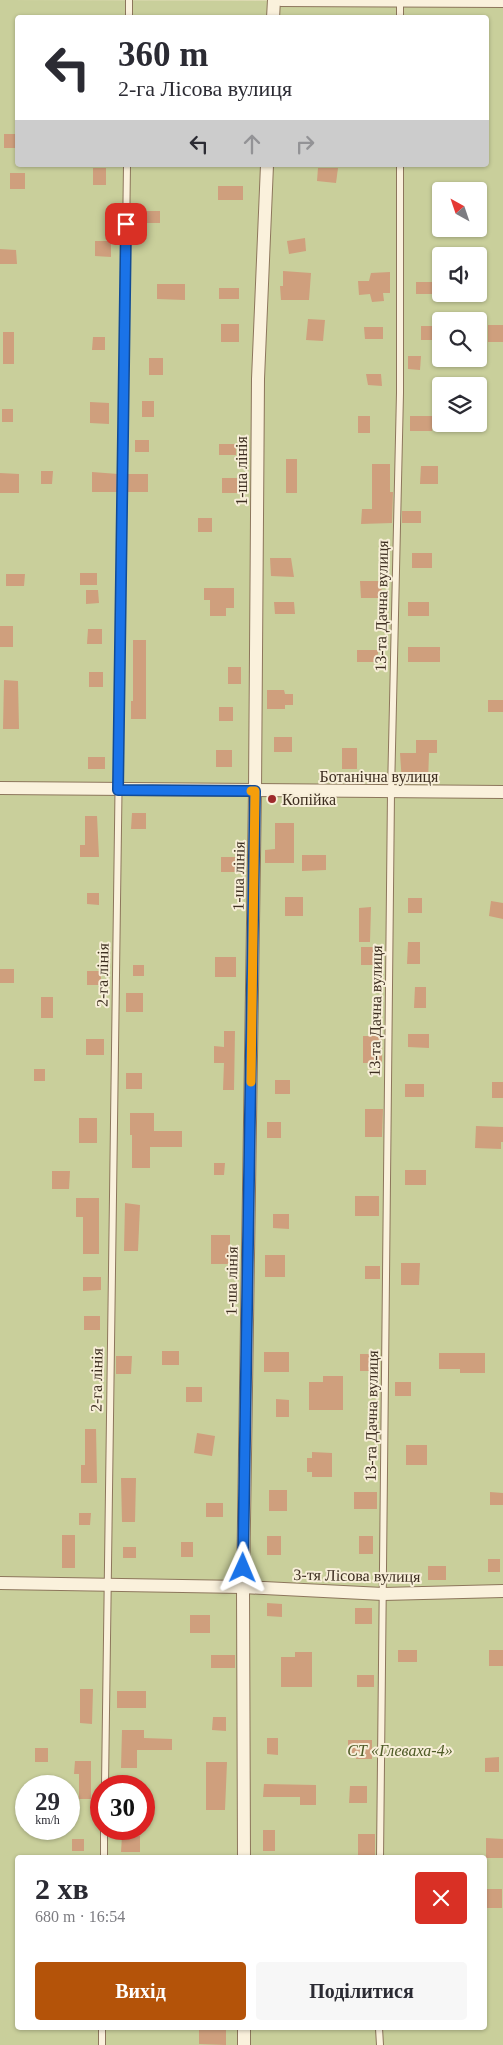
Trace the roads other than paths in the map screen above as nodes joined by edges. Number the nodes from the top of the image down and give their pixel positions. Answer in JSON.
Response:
{"nodes":[{"id":1,"x":129,"y":0,"type":"edge"},
{"id":2,"x":274,"y":0,"type":"edge"},
{"id":3,"x":281,"y":0,"type":"edge"},
{"id":4,"x":340,"y":1,"type":"edge"},
{"id":5,"x":400,"y":1,"type":"edge"},
{"id":6,"x":496,"y":1,"type":"edge"},
{"id":7,"x":129,"y":15,"type":"edge"},
{"id":8,"x":273,"y":15,"type":"edge"},
{"id":9,"x":400,"y":15,"type":"edge"},
{"id":10,"x":127,"y":167,"type":"edge"},
{"id":11,"x":267,"y":167,"type":"edge"},
{"id":12,"x":400,"y":167,"type":"edge"},
{"id":13,"x":0,"y":788,"type":"edge"},
{"id":14,"x":118,"y":790,"type":"junction"},
{"id":15,"x":255,"y":791,"type":"junction"},
{"id":16,"x":391,"y":792,"type":"junction"},
{"id":17,"x":503,"y":792,"type":"edge"},
{"id":18,"x":0,"y":1583,"type":"edge"},
{"id":19,"x":107,"y":1584,"type":"junction"},
{"id":20,"x":243,"y":1588,"type":"junction"},
{"id":21,"x":503,"y":1591,"type":"edge"},
{"id":22,"x":383,"y":1594,"type":"junction"},
{"id":23,"x":105,"y":1775,"type":"edge"},
{"id":24,"x":104,"y":1840,"type":"edge"},
{"id":25,"x":104,"y":1855,"type":"edge"},
{"id":26,"x":244,"y":1855,"type":"edge"},
{"id":27,"x":380,"y":1855,"type":"edge"},
{"id":28,"x":102,"y":2030,"type":"edge"},
{"id":29,"x":244,"y":2030,"type":"edge"},
{"id":30,"x":379,"y":2030,"type":"edge"},
{"id":31,"x":102,"y":2045,"type":"edge"},
{"id":32,"x":244,"y":2045,"type":"edge"},
{"id":33,"x":380,"y":2045,"type":"edge"}],
"edges":[{"from":1,"to":7,"type":"lane"},
{"from":2,"to":8,"type":"street"},
{"from":3,"to":4,"type":"street"},
{"from":4,"to":5,"type":"street"},
{"from":5,"to":6,"type":"street"},
{"from":5,"to":9,"type":"lane"},
{"from":10,"to":14,"type":"lane","name":"2-га лінія"},
{"from":11,"to":15,"type":"street","name":"1-ша лінія"},
{"from":12,"to":16,"type":"lane","name":"13-та Дачна вулиця"},
{"from":13,"to":14,"type":"street","name":"Ботанічна вулиця"},
{"from":14,"to":15,"type":"street","name":"Ботанічна вулиця"},
{"from":14,"to":19,"type":"lane","name":"2-га лінія"},
{"from":15,"to":16,"type":"street","name":"Ботанічна вулиця"},
{"from":15,"to":20,"type":"street","name":"1-ша лінія"},
{"from":16,"to":17,"type":"street","name":"Ботанічна вулиця"},
{"from":16,"to":22,"type":"lane","name":"13-та Дачна вулиця"},
{"from":18,"to":19,"type":"street","name":"3-тя Лісова вулиця"},
{"from":19,"to":20,"type":"street","name":"3-тя Лісова вулиця"},
{"from":19,"to":23,"type":"lane","name":"2-га лінія"},
{"from":20,"to":22,"type":"street","name":"3-тя Лісова вулиця"},
{"from":20,"to":26,"type":"street","name":"1-ша лінія"},
{"from":21,"to":22,"type":"street","name":"3-тя Лісова вулиця"},
{"from":22,"to":27,"type":"lane","name":"13-та Дачна вулиця"},
{"from":24,"to":25,"type":"lane"},
{"from":28,"to":31,"type":"lane"},
{"from":29,"to":32,"type":"street"},
{"from":30,"to":33,"type":"lane"}]}
